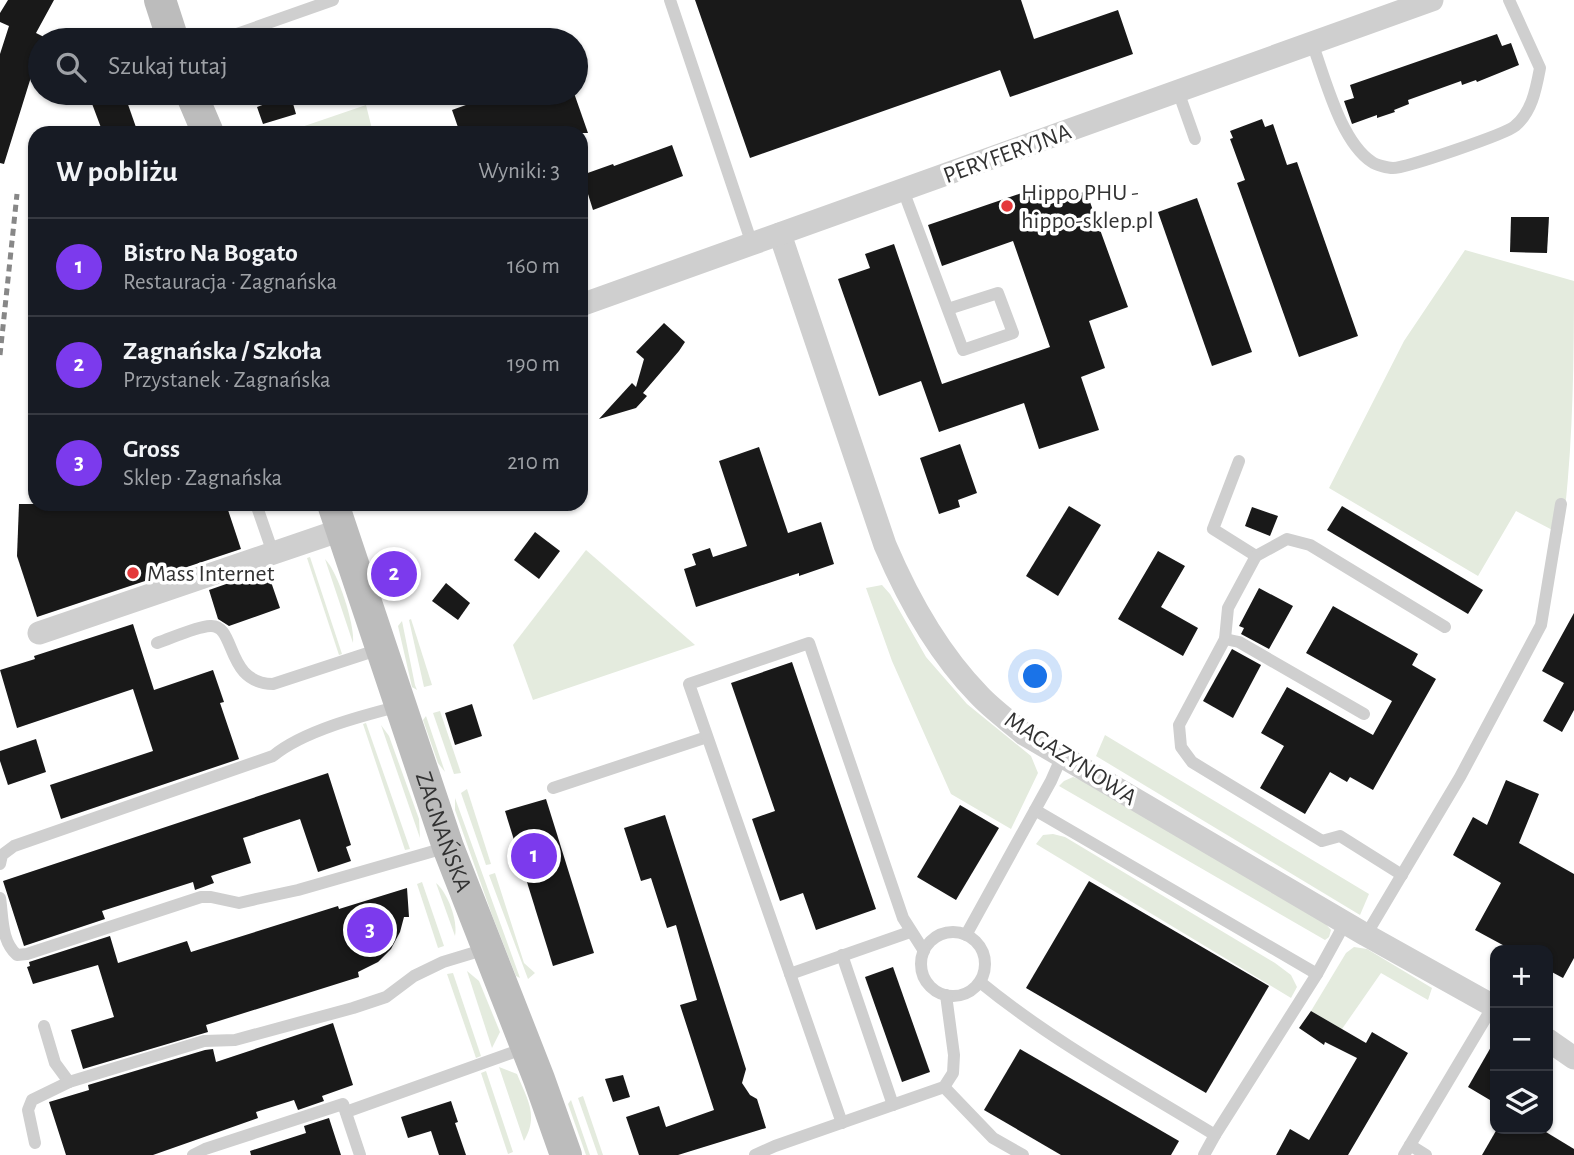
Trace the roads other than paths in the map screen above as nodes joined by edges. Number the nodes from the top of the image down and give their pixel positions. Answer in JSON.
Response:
{"nodes":[{"id":1,"x":160,"y":0,"type":"edge"},
{"id":2,"x":333,"y":0,"type":"edge"},
{"id":3,"x":670,"y":0,"type":"edge"},
{"id":4,"x":1432,"y":0,"type":"edge"},
{"id":5,"x":1509,"y":0,"type":"edge"},
{"id":6,"x":169,"y":28,"type":"edge"},
{"id":7,"x":253,"y":28,"type":"edge"},
{"id":8,"x":1312,"y":43,"type":"junction"},
{"id":9,"x":1178,"y":91,"type":"junction"},
{"id":10,"x":196,"y":105,"type":"edge"},
{"id":11,"x":205,"y":126,"type":"edge"},
{"id":12,"x":1195,"y":139,"type":"dead end"},
{"id":13,"x":903,"y":190,"type":"junction"},
{"id":14,"x":780,"y":234,"type":"junction"},
{"id":15,"x":752,"y":244,"type":"junction"},
{"id":16,"x":588,"y":303,"type":"edge"},
{"id":17,"x":948,"y":309,"type":"junction"},
{"id":18,"x":1239,"y":461,"type":"dead end"},
{"id":19,"x":1561,"y":504,"type":"dead end"},
{"id":20,"x":258,"y":511,"type":"edge"},
{"id":21,"x":337,"y":517,"type":"edge"},
{"id":22,"x":273,"y":553,"type":"junction"},
{"id":23,"x":1256,"y":556,"type":"junction"},
{"id":24,"x":1445,"y":627,"type":"dead end"},
{"id":25,"x":38,"y":633,"type":"dead end"},
{"id":26,"x":1225,"y":639,"type":"junction"},
{"id":27,"x":157,"y":643,"type":"dead end"},
{"id":28,"x":380,"y":649,"type":"junction"},
{"id":29,"x":400,"y":706,"type":"junction"},
{"id":30,"x":1364,"y":714,"type":"dead end"},
{"id":31,"x":707,"y":737,"type":"junction"},
{"id":32,"x":1062,"y":756,"type":"junction"},
{"id":33,"x":554,"y":788,"type":"dead end"},
{"id":34,"x":1035,"y":810,"type":"junction"},
{"id":35,"x":448,"y":847,"type":"junction"},
{"id":36,"x":0,"y":864,"type":"edge"},
{"id":37,"x":1402,"y":875,"type":"junction"},
{"id":38,"x":0,"y":898,"type":"edge"},
{"id":39,"x":1345,"y":923,"type":"junction"},
{"id":40,"x":910,"y":932,"type":"junction"},
{"id":41,"x":966,"y":935,"type":"junction"},
{"id":42,"x":1366,"y":935,"type":"junction"},
{"id":43,"x":486,"y":949,"type":"junction"},
{"id":44,"x":924,"y":951,"type":"junction"},
{"id":45,"x":842,"y":956,"type":"junction"},
{"id":46,"x":790,"y":974,"type":"junction"},
{"id":47,"x":1317,"y":974,"type":"junction"},
{"id":48,"x":980,"y":982,"type":"junction"},
{"id":49,"x":946,"y":995,"type":"junction"},
{"id":50,"x":1490,"y":1004,"type":"edge"},
{"id":51,"x":1493,"y":1008,"type":"edge"},
{"id":52,"x":44,"y":1026,"type":"dead end"},
{"id":53,"x":1558,"y":1045,"type":"edge"},
{"id":54,"x":526,"y":1048,"type":"junction"},
{"id":55,"x":1574,"y":1058,"type":"edge"},
{"id":56,"x":69,"y":1082,"type":"junction"},
{"id":57,"x":944,"y":1087,"type":"junction"},
{"id":58,"x":893,"y":1105,"type":"junction"},
{"id":59,"x":346,"y":1112,"type":"junction"},
{"id":60,"x":842,"y":1123,"type":"junction"},
{"id":61,"x":1215,"y":1135,"type":"junction"},
{"id":62,"x":35,"y":1143,"type":"dead end"},
{"id":63,"x":1407,"y":1150,"type":"edge"},
{"id":64,"x":562,"y":1152,"type":"edge"},
{"id":65,"x":192,"y":1155,"type":"edge"},
{"id":66,"x":360,"y":1155,"type":"edge"},
{"id":67,"x":755,"y":1155,"type":"edge"},
{"id":68,"x":1023,"y":1155,"type":"edge"},
{"id":69,"x":1204,"y":1155,"type":"edge"},
{"id":70,"x":1426,"y":1155,"type":"edge"}],
"edges":[{"from":1,"to":6,"type":"street"},
{"from":2,"to":7,"type":"lane"},
{"from":3,"to":15,"type":"lane"},
{"from":4,"to":8,"type":"street","name":"PERYFERYJNA"},
{"from":5,"to":8,"type":"lane"},
{"from":8,"to":9,"type":"street","name":"PERYFERYJNA"},
{"from":9,"to":12,"type":"lane"},
{"from":9,"to":13,"type":"street","name":"PERYFERYJNA"},
{"from":10,"to":11,"type":"street"},
{"from":13,"to":14,"type":"street","name":"PERYFERYJNA"},
{"from":13,"to":17,"type":"lane"},
{"from":14,"to":15,"type":"street","name":"PERYFERYJNA"},
{"from":14,"to":32,"type":"street","name":"MAGAZYNOWA"},
{"from":15,"to":16,"type":"street","name":"PERYFERYJNA"},
{"from":17,"to":17,"type":"lane"},
{"from":18,"to":23,"type":"lane"},
{"from":19,"to":37,"type":"lane"},
{"from":20,"to":22,"type":"lane"},
{"from":21,"to":22,"type":"street"},
{"from":21,"to":28,"type":"street","name":"ZAGNAŃSKA"},
{"from":22,"to":25,"type":"street"},
{"from":23,"to":24,"type":"lane"},
{"from":23,"to":26,"type":"lane"},
{"from":26,"to":30,"type":"lane"},
{"from":26,"to":37,"type":"lane"},
{"from":27,"to":28,"type":"lane"},
{"from":28,"to":29,"type":"street","name":"ZAGNAŃSKA"},
{"from":29,"to":35,"type":"street","name":"ZAGNAŃSKA"},
{"from":29,"to":36,"type":"lane"},
{"from":31,"to":33,"type":"lane"},
{"from":31,"to":40,"type":"lane"},
{"from":31,"to":46,"type":"lane"},
{"from":32,"to":34,"type":"lane"},
{"from":32,"to":39,"type":"street","name":"MAGAZYNOWA"},
{"from":34,"to":41,"type":"lane"},
{"from":34,"to":47,"type":"lane"},
{"from":35,"to":38,"type":"lane"},
{"from":35,"to":43,"type":"street","name":"ZAGNAŃSKA"},
{"from":37,"to":42,"type":"lane"},
{"from":39,"to":42,"type":"street","name":"MAGAZYNOWA"},
{"from":39,"to":47,"type":"lane"},
{"from":40,"to":44,"type":"lane"},
{"from":40,"to":45,"type":"lane"},
{"from":41,"to":44,"type":"lane"},
{"from":41,"to":48,"type":"lane"},
{"from":42,"to":50,"type":"street","name":"MAGAZYNOWA"},
{"from":43,"to":54,"type":"street","name":"ZAGNAŃSKA"},
{"from":43,"to":56,"type":"lane"},
{"from":44,"to":49,"type":"lane"},
{"from":45,"to":46,"type":"lane"},
{"from":45,"to":58,"type":"lane"},
{"from":46,"to":60,"type":"lane"},
{"from":47,"to":61,"type":"lane"},
{"from":48,"to":49,"type":"lane"},
{"from":48,"to":61,"type":"lane"},
{"from":49,"to":57,"type":"lane"},
{"from":51,"to":63,"type":"lane"},
{"from":52,"to":56,"type":"lane"},
{"from":53,"to":55,"type":"street"},
{"from":54,"to":59,"type":"lane"},
{"from":54,"to":64,"type":"street","name":"ZAGNAŃSKA"},
{"from":56,"to":62,"type":"lane"},
{"from":57,"to":58,"type":"lane"},
{"from":57,"to":68,"type":"lane"},
{"from":58,"to":60,"type":"lane"},
{"from":59,"to":65,"type":"lane"},
{"from":59,"to":66,"type":"lane"},
{"from":60,"to":67,"type":"lane"},
{"from":61,"to":69,"type":"lane"},
{"from":63,"to":70,"type":"lane"}]}
